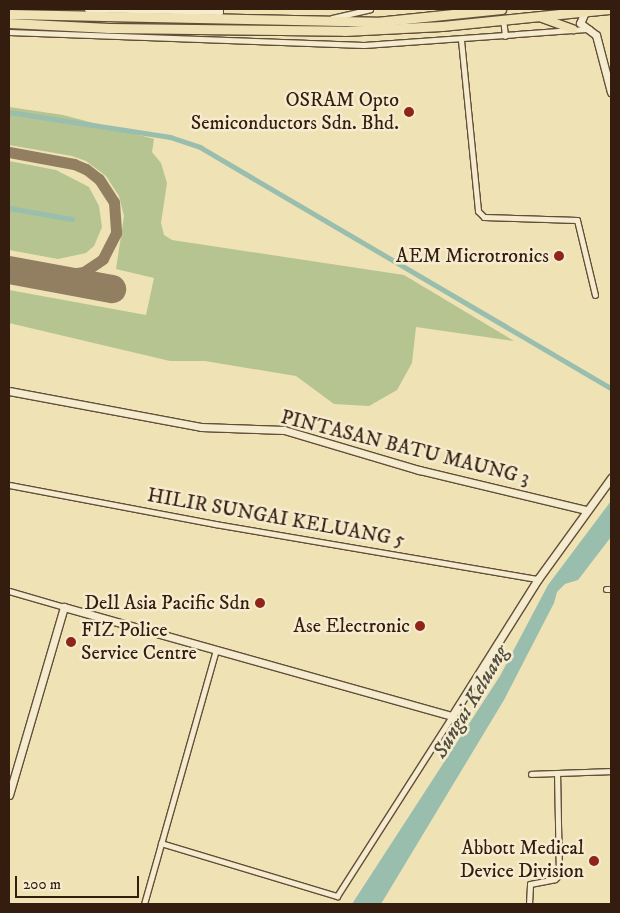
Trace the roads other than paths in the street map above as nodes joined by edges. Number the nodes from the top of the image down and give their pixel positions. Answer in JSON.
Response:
{"nodes":[{"id":1,"x":87,"y":9,"type":"edge"},
{"id":2,"x":220,"y":9,"type":"edge"},
{"id":3,"x":370,"y":9,"type":"edge"},
{"id":4,"x":501,"y":9,"type":"edge"},
{"id":5,"x":609,"y":9,"type":"edge"},
{"id":6,"x":585,"y":12,"type":"junction"},
{"id":7,"x":9,"y":14,"type":"edge"},
{"id":8,"x":109,"y":16,"type":"junction"},
{"id":9,"x":529,"y":17,"type":"junction"},
{"id":10,"x":503,"y":19,"type":"junction"},
{"id":11,"x":319,"y":22,"type":"junction"},
{"id":12,"x":9,"y":23,"type":"edge"},
{"id":13,"x":109,"y":28,"type":"junction"},
{"id":14,"x":573,"y":29,"type":"junction"},
{"id":15,"x":589,"y":29,"type":"junction"},
{"id":16,"x":9,"y":32,"type":"edge"},
{"id":17,"x":505,"y":36,"type":"junction"},
{"id":18,"x":461,"y":40,"type":"junction"},
{"id":19,"x":611,"y":92,"type":"edge"},
{"id":20,"x":595,"y":295,"type":"dead end"},
{"id":21,"x":9,"y":391,"type":"edge"},
{"id":22,"x":611,"y":478,"type":"edge"},
{"id":23,"x":9,"y":485,"type":"edge"},
{"id":24,"x":586,"y":510,"type":"junction"},
{"id":25,"x":538,"y":579,"type":"junction"},
{"id":26,"x":9,"y":591,"type":"edge"},
{"id":27,"x":64,"y":607,"type":"junction"},
{"id":28,"x":216,"y":650,"type":"junction"},
{"id":29,"x":452,"y":716,"type":"junction"},
{"id":30,"x":16,"y":768,"type":"junction"},
{"id":31,"x":611,"y":771,"type":"edge"},
{"id":32,"x":9,"y":773,"type":"edge"},
{"id":33,"x":557,"y":773,"type":"junction"},
{"id":34,"x":531,"y":774,"type":"dead end"},
{"id":35,"x":10,"y":787,"type":"edge"},
{"id":36,"x":161,"y":843,"type":"junction"},
{"id":37,"x":144,"y":904,"type":"edge"},
{"id":38,"x":529,"y":904,"type":"edge"}],
"edges":[{"from":1,"to":2,"type":"street"},
{"from":3,"to":11,"type":"street"},
{"from":4,"to":11,"type":"highway"},
{"from":5,"to":6,"type":"highway"},
{"from":6,"to":9,"type":"highway"},
{"from":6,"to":15,"type":"street"},
{"from":7,"to":8,"type":"highway"},
{"from":8,"to":11,"type":"highway"},
{"from":8,"to":13,"type":"highway"},
{"from":9,"to":10,"type":"highway"},
{"from":9,"to":14,"type":"main road"},
{"from":10,"to":13,"type":"highway"},
{"from":10,"to":17,"type":"street"},
{"from":12,"to":13,"type":"highway"},
{"from":14,"to":15,"type":"street"},
{"from":14,"to":17,"type":"street"},
{"from":15,"to":19,"type":"street"},
{"from":16,"to":18,"type":"street"},
{"from":17,"to":18,"type":"street"},
{"from":18,"to":20,"type":"street"},
{"from":21,"to":24,"type":"street","name":"PINTASAN BATU MAUNG 3"},
{"from":22,"to":24,"type":"street"},
{"from":23,"to":25,"type":"street","name":"HILIR SUNGAI KELUANG 5"},
{"from":24,"to":25,"type":"street"},
{"from":25,"to":29,"type":"street"},
{"from":26,"to":27,"type":"street"},
{"from":27,"to":28,"type":"street"},
{"from":27,"to":30,"type":"street"},
{"from":28,"to":29,"type":"street"},
{"from":28,"to":36,"type":"street"},
{"from":29,"to":36,"type":"street"},
{"from":30,"to":32,"type":"street"},
{"from":30,"to":35,"type":"street"},
{"from":31,"to":33,"type":"street"},
{"from":33,"to":34,"type":"street"},
{"from":33,"to":38,"type":"street"},
{"from":36,"to":37,"type":"street"}]}
